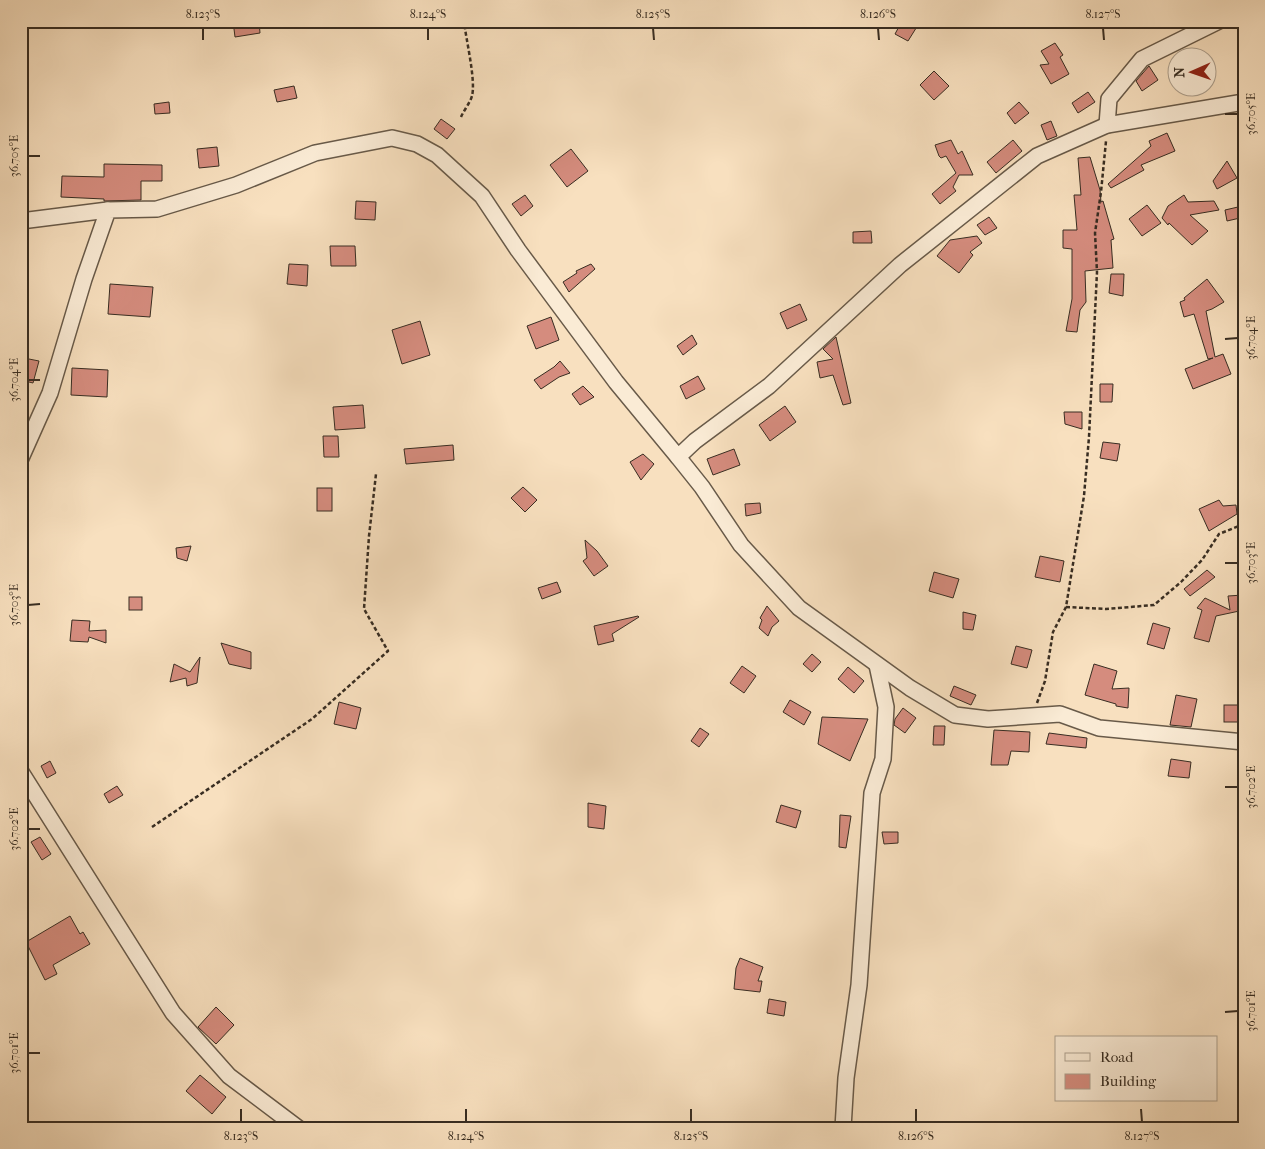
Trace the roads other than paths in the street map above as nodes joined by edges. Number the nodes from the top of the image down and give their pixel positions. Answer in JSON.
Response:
{"nodes":[{"id":1,"x":1219,"y":21,"type":"edge"},
{"id":2,"x":1244,"y":102,"type":"edge"},
{"id":3,"x":1107,"y":125,"type":"junction"},
{"id":4,"x":108,"y":210,"type":"junction"},
{"id":5,"x":21,"y":221,"type":"edge"},
{"id":6,"x":678,"y":457,"type":"junction"},
{"id":7,"x":21,"y":458,"type":"edge"},
{"id":8,"x":877,"y":665,"type":"junction"},
{"id":9,"x":1244,"y":742,"type":"edge"},
{"id":10,"x":21,"y":772,"type":"edge"},
{"id":11,"x":298,"y":1128,"type":"edge"},
{"id":12,"x":843,"y":1128,"type":"edge"}],
"edges":[{"from":1,"to":3,"type":"street"},
{"from":2,"to":3,"type":"street"},
{"from":3,"to":6,"type":"street"},
{"from":4,"to":5,"type":"street"},
{"from":4,"to":6,"type":"street"},
{"from":4,"to":7,"type":"street"},
{"from":6,"to":8,"type":"street"},
{"from":8,"to":9,"type":"street"},
{"from":8,"to":12,"type":"street"},
{"from":10,"to":11,"type":"street"}]}
